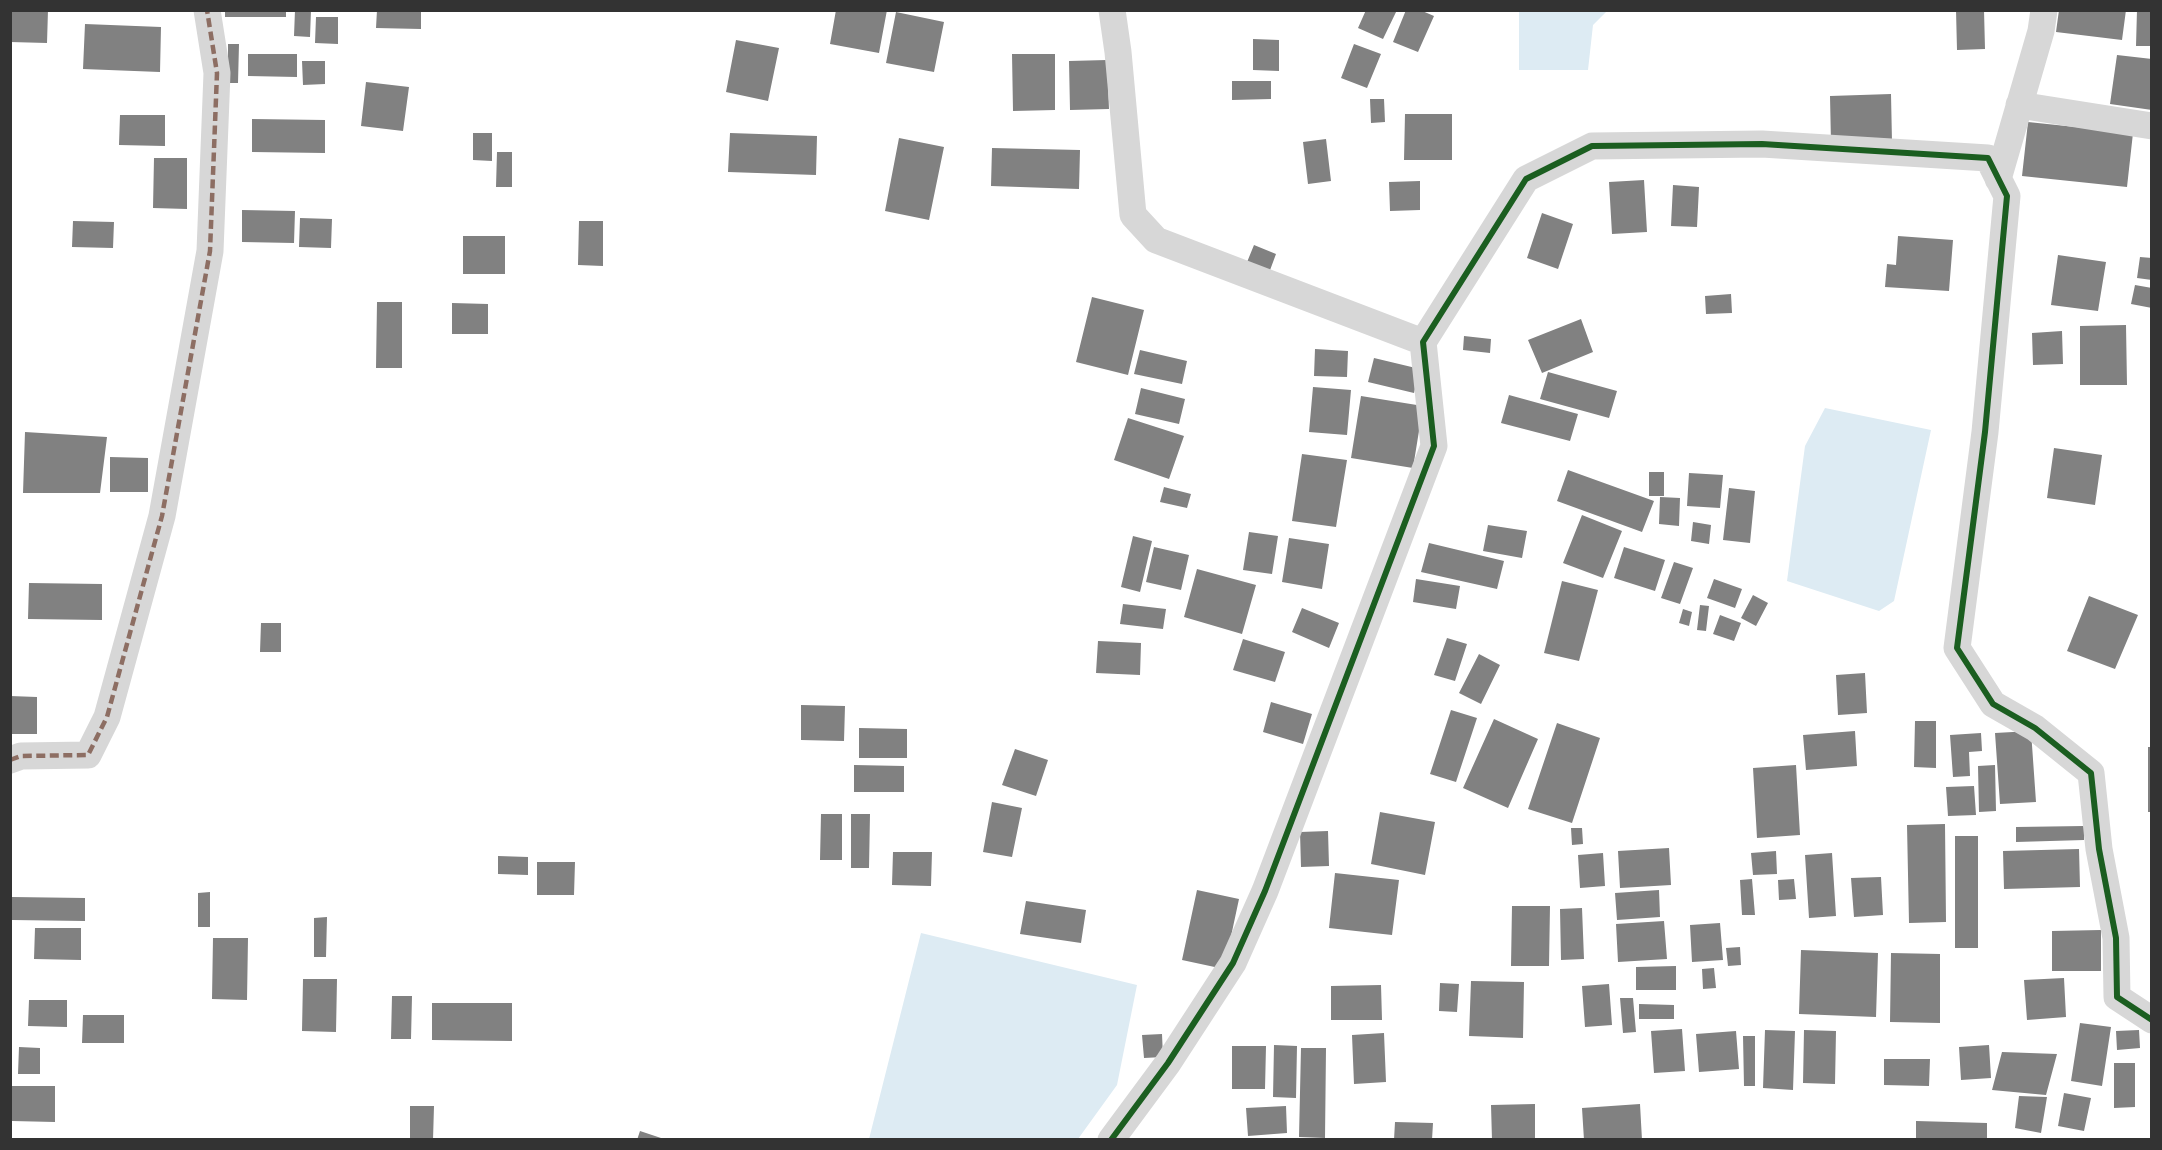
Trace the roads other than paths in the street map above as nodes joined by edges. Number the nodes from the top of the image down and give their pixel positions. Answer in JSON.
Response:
{"nodes":[{"id":1,"x":207,"y":10,"type":"edge"},
{"id":2,"x":1112,"y":10,"type":"edge"},
{"id":3,"x":2044,"y":10,"type":"edge"},
{"id":4,"x":2019,"y":105,"type":"junction"},
{"id":5,"x":2151,"y":126,"type":"edge"},
{"id":6,"x":1998,"y":179,"type":"junction"},
{"id":7,"x":1423,"y":342,"type":"junction"},
{"id":8,"x":10,"y":760,"type":"edge"},
{"id":9,"x":2151,"y":1020,"type":"edge"},
{"id":10,"x":1111,"y":1140,"type":"edge"}],
"edges":[{"from":1,"to":8,"type":"street"},
{"from":2,"to":7,"type":"street"},
{"from":3,"to":4,"type":"street"},
{"from":4,"to":5,"type":"street"},
{"from":4,"to":6,"type":"street"},
{"from":6,"to":7,"type":"street"},
{"from":6,"to":9,"type":"street"},
{"from":7,"to":10,"type":"street"}]}
